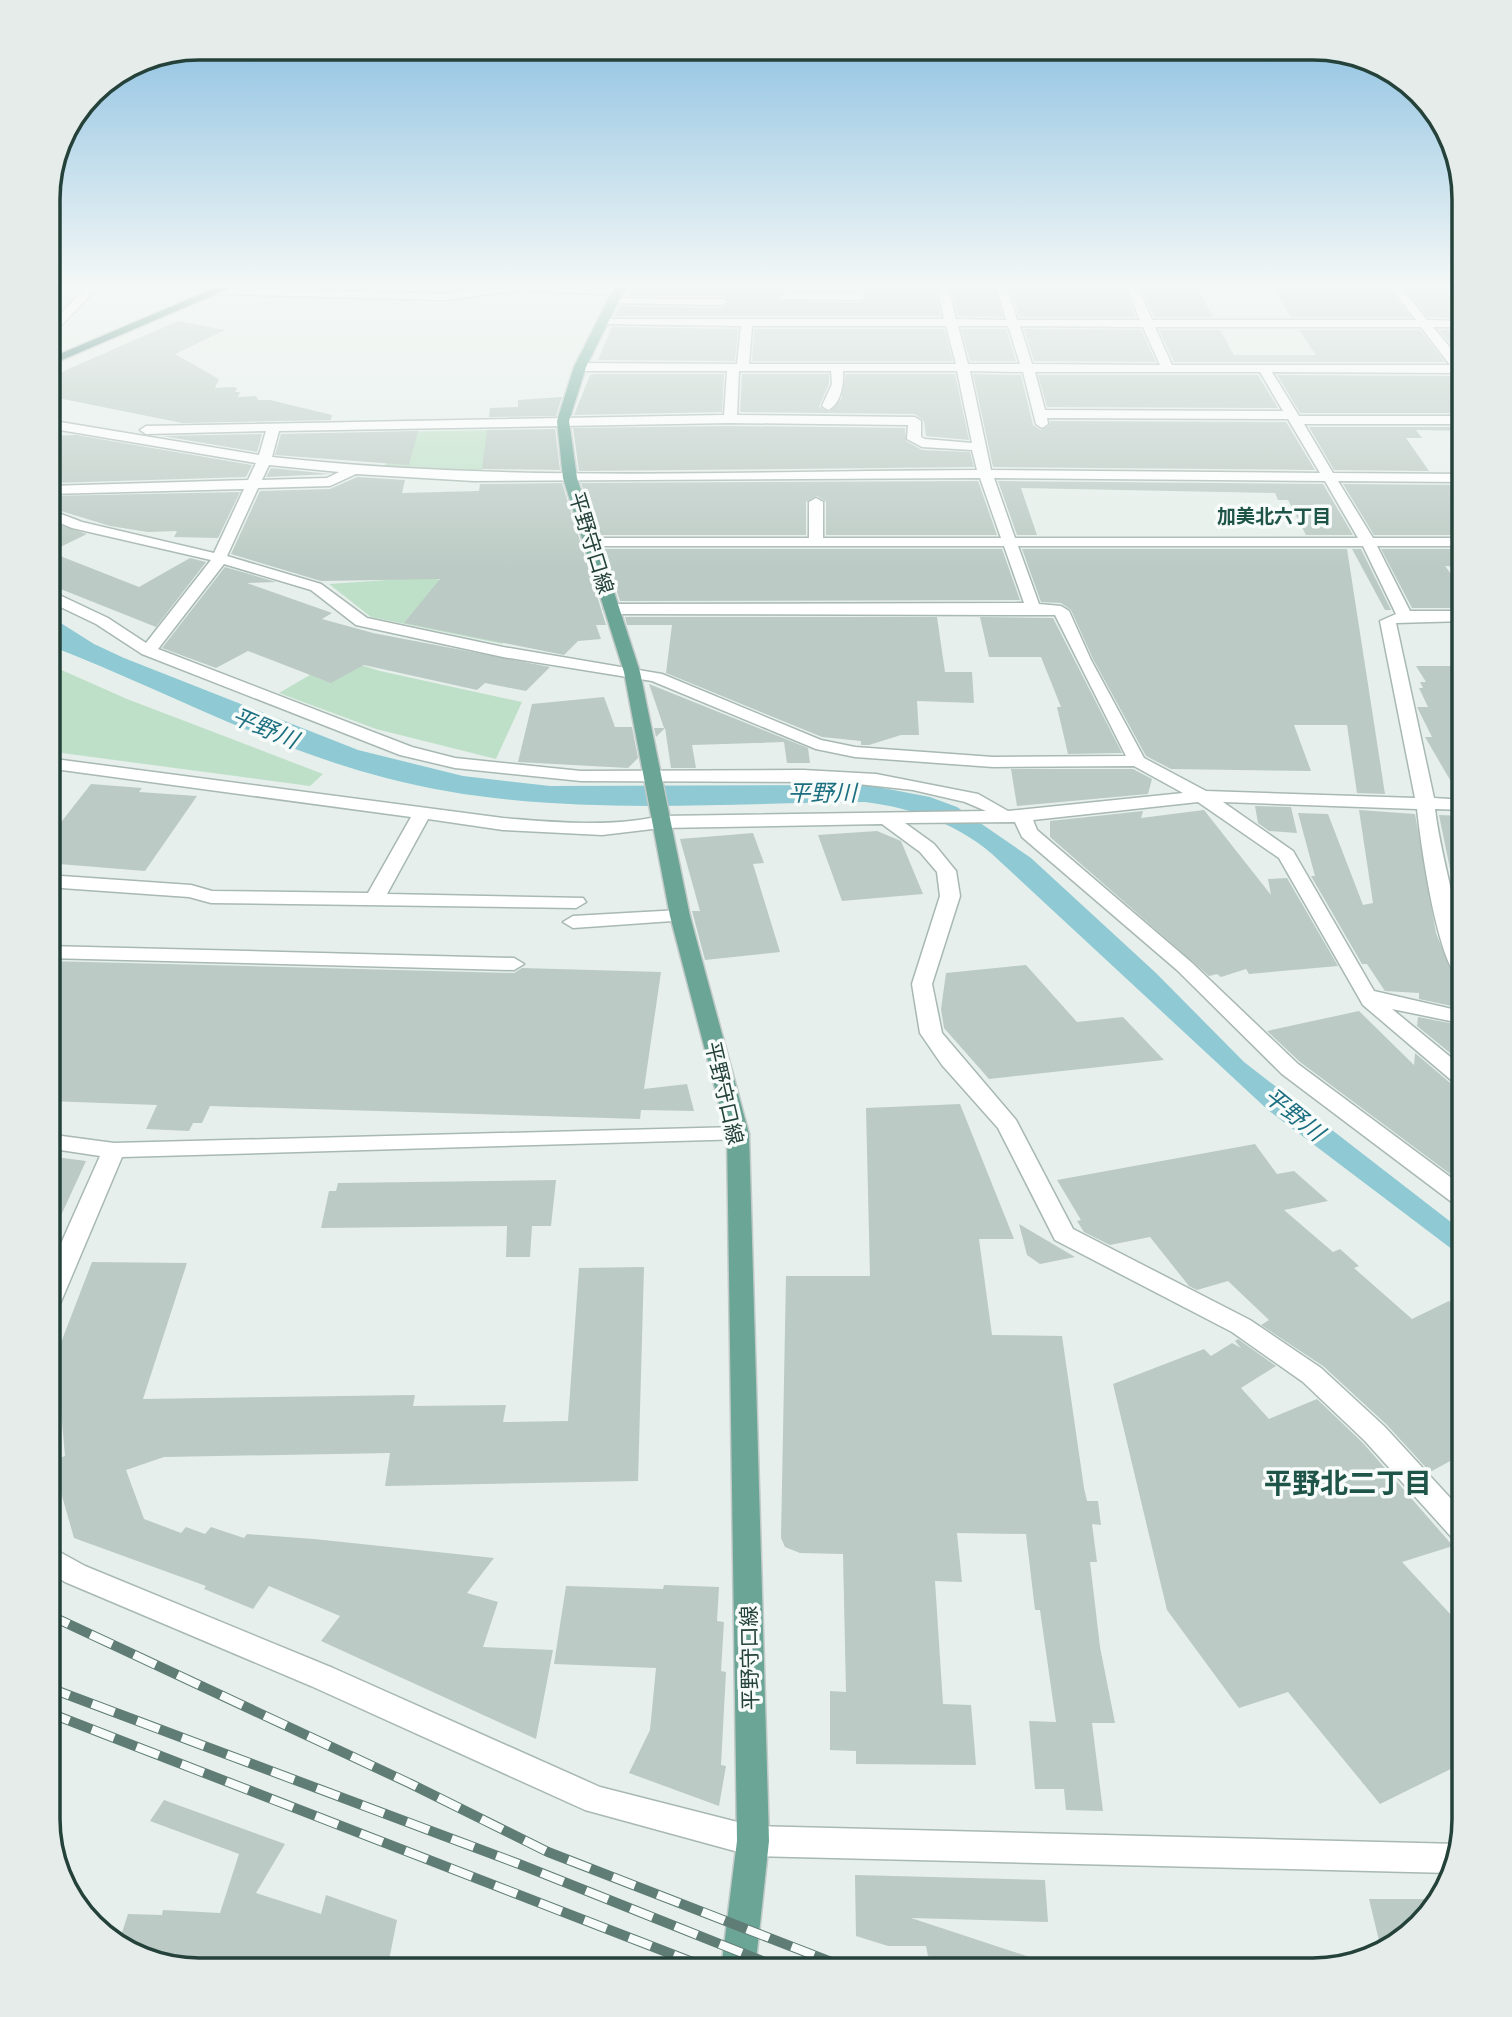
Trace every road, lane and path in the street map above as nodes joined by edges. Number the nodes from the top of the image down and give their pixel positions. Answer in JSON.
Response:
{"nodes":[{"id":1,"x":575,"y":382,"type":"edge"},
{"id":2,"x":736,"y":382,"type":"edge"},
{"id":3,"x":838,"y":382,"type":"edge"},
{"id":4,"x":965,"y":382,"type":"edge"},
{"id":5,"x":1031,"y":382,"type":"edge"},
{"id":6,"x":1272,"y":382,"type":"edge"},
{"id":7,"x":828,"y":406,"type":"dead end"},
{"id":8,"x":1293,"y":418,"type":"junction"},
{"id":9,"x":730,"y":419,"type":"junction"},
{"id":10,"x":1452,"y":420,"type":"edge"},
{"id":11,"x":563,"y":422,"type":"junction"},
{"id":12,"x":60,"y":426,"type":"edge"},
{"id":13,"x":274,"y":427,"type":"junction"},
{"id":14,"x":95,"y":431,"type":"junction"},
{"id":15,"x":979,"y":447,"type":"junction"},
{"id":16,"x":264,"y":460,"type":"junction"},
{"id":17,"x":354,"y":470,"type":"junction"},
{"id":18,"x":987,"y":474,"type":"junction"},
{"id":19,"x":570,"y":478,"type":"junction"},
{"id":20,"x":1328,"y":478,"type":"junction"},
{"id":21,"x":1452,"y":478,"type":"edge"},
{"id":22,"x":250,"y":485,"type":"junction"},
{"id":23,"x":60,"y":489,"type":"edge"},
{"id":24,"x":816,"y":502,"type":"dead end"},
{"id":25,"x":60,"y":518,"type":"edge"},
{"id":26,"x":816,"y":540,"type":"junction"},
{"id":27,"x":590,"y":542,"type":"junction"},
{"id":28,"x":1011,"y":542,"type":"junction"},
{"id":29,"x":1368,"y":542,"type":"junction"},
{"id":30,"x":1452,"y":542,"type":"edge"},
{"id":31,"x":219,"y":558,"type":"junction"},
{"id":32,"x":60,"y":601,"type":"edge"},
{"id":33,"x":1033,"y":608,"type":"junction"},
{"id":34,"x":612,"y":609,"type":"junction"},
{"id":35,"x":1405,"y":616,"type":"junction"},
{"id":36,"x":1452,"y":616,"type":"edge"},
{"id":37,"x":148,"y":651,"type":"junction"},
{"id":38,"x":632,"y":672,"type":"junction"},
{"id":39,"x":1137,"y":761,"type":"junction"},
{"id":40,"x":60,"y":767,"type":"edge"},
{"id":41,"x":654,"y":778,"type":"junction"},
{"id":42,"x":1202,"y":796,"type":"junction"},
{"id":43,"x":1424,"y":805,"type":"junction"},
{"id":44,"x":1452,"y":805,"type":"edge"},
{"id":45,"x":422,"y":814,"type":"junction"},
{"id":46,"x":1007,"y":816,"type":"junction"},
{"id":47,"x":660,"y":817,"type":"junction"},
{"id":48,"x":895,"y":821,"type":"junction"},
{"id":49,"x":60,"y":882,"type":"edge"},
{"id":50,"x":374,"y":899,"type":"junction"},
{"id":51,"x":680,"y":916,"type":"junction"},
{"id":52,"x":1452,"y":944,"type":"edge"},
{"id":53,"x":60,"y":952,"type":"edge"},
{"id":54,"x":514,"y":964,"type":"dead end"},
{"id":55,"x":1365,"y":994,"type":"junction"},
{"id":56,"x":1452,"y":1015,"type":"edge"},
{"id":57,"x":1452,"y":1069,"type":"edge"},
{"id":58,"x":738,"y":1134,"type":"junction"},
{"id":59,"x":60,"y":1143,"type":"edge"},
{"id":60,"x":114,"y":1150,"type":"junction"},
{"id":61,"x":1452,"y":1190,"type":"edge"},
{"id":62,"x":60,"y":1274,"type":"edge"},
{"id":63,"x":1452,"y":1519,"type":"edge"},
{"id":64,"x":60,"y":1564,"type":"edge"},
{"id":65,"x":753,"y":1841,"type":"junction"},
{"id":66,"x":1447,"y":1858,"type":"edge"},
{"id":67,"x":739,"y":1958,"type":"edge"}],
"edges":[{"from":1,"to":11,"type":"main road","name":"平野守口線"},
{"from":2,"to":9,"type":"street"},
{"from":3,"to":7,"type":"street"},
{"from":4,"to":15,"type":"street"},
{"from":5,"to":8,"type":"street"},
{"from":6,"to":8,"type":"street"},
{"from":8,"to":10,"type":"street"},
{"from":8,"to":20,"type":"street"},
{"from":9,"to":11,"type":"street"},
{"from":9,"to":15,"type":"street"},
{"from":11,"to":13,"type":"street"},
{"from":11,"to":19,"type":"main road","name":"平野守口線"},
{"from":12,"to":14,"type":"street"},
{"from":13,"to":14,"type":"street"},
{"from":13,"to":16,"type":"street"},
{"from":14,"to":16,"type":"street"},
{"from":15,"to":18,"type":"street"},
{"from":16,"to":17,"type":"street"},
{"from":16,"to":22,"type":"street"},
{"from":17,"to":19,"type":"street"},
{"from":17,"to":22,"type":"street"},
{"from":18,"to":19,"type":"street"},
{"from":18,"to":20,"type":"street"},
{"from":18,"to":28,"type":"street"},
{"from":19,"to":27,"type":"main road","name":"平野守口線"},
{"from":20,"to":21,"type":"street"},
{"from":20,"to":29,"type":"street"},
{"from":22,"to":23,"type":"street"},
{"from":22,"to":31,"type":"street"},
{"from":24,"to":26,"type":"street"},
{"from":25,"to":31,"type":"street"},
{"from":26,"to":27,"type":"street"},
{"from":26,"to":28,"type":"street"},
{"from":27,"to":34,"type":"main road","name":"平野守口線"},
{"from":28,"to":29,"type":"street"},
{"from":28,"to":33,"type":"street"},
{"from":29,"to":30,"type":"street"},
{"from":29,"to":35,"type":"street"},
{"from":31,"to":37,"type":"street"},
{"from":31,"to":38,"type":"street"},
{"from":32,"to":37,"type":"street"},
{"from":33,"to":34,"type":"street"},
{"from":33,"to":39,"type":"street"},
{"from":34,"to":38,"type":"main road","name":"平野守口線"},
{"from":35,"to":36,"type":"street"},
{"from":35,"to":43,"type":"street"},
{"from":37,"to":41,"type":"street"},
{"from":38,"to":39,"type":"street"},
{"from":38,"to":41,"type":"main road","name":"平野守口線"},
{"from":39,"to":42,"type":"street"},
{"from":40,"to":45,"type":"street"},
{"from":41,"to":46,"type":"street"},
{"from":41,"to":47,"type":"main road","name":"平野守口線"},
{"from":42,"to":43,"type":"street"},
{"from":42,"to":46,"type":"street"},
{"from":42,"to":55,"type":"street"},
{"from":43,"to":44,"type":"street"},
{"from":43,"to":52,"type":"street"},
{"from":45,"to":47,"type":"street"},
{"from":45,"to":50,"type":"street"},
{"from":46,"to":48,"type":"street"},
{"from":46,"to":61,"type":"street"},
{"from":47,"to":48,"type":"street"},
{"from":47,"to":51,"type":"main road","name":"平野守口線"},
{"from":48,"to":63,"type":"street"},
{"from":49,"to":50,"type":"street"},
{"from":50,"to":51,"type":"street"},
{"from":51,"to":58,"type":"main road","name":"平野守口線"},
{"from":53,"to":54,"type":"street"},
{"from":55,"to":56,"type":"street"},
{"from":55,"to":57,"type":"street"},
{"from":58,"to":60,"type":"street"},
{"from":58,"to":65,"type":"main road","name":"平野守口線"},
{"from":59,"to":60,"type":"street"},
{"from":60,"to":62,"type":"street"},
{"from":64,"to":65,"type":"street"},
{"from":65,"to":66,"type":"street"},
{"from":65,"to":67,"type":"main road","name":"平野守口線"}]}
